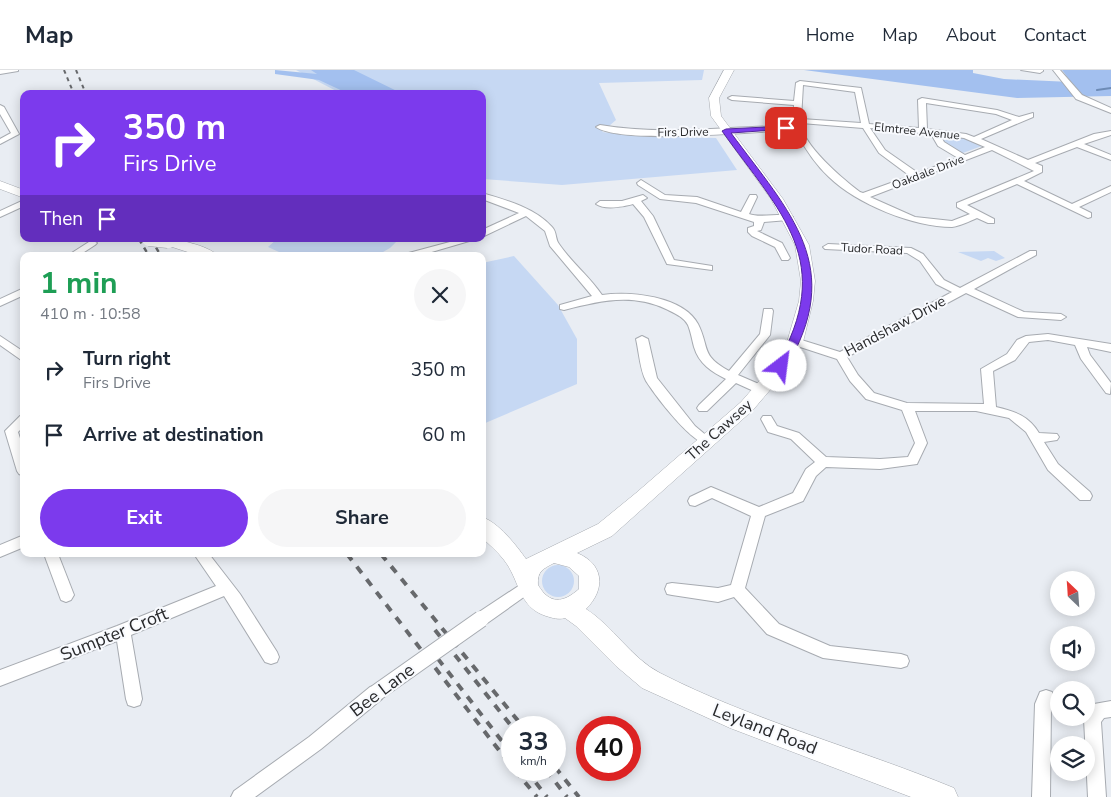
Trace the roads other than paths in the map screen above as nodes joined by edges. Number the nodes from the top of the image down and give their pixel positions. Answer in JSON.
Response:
{"nodes":[{"id":1,"x":729,"y":70,"type":"edge"},
{"id":2,"x":1024,"y":70,"type":"edge"},
{"id":3,"x":1056,"y":70,"type":"edge"},
{"id":4,"x":15,"y":71,"type":"edge"},
{"id":5,"x":1040,"y":71,"type":"dead end"},
{"id":6,"x":0,"y":72,"type":"edge"},
{"id":7,"x":732,"y":98,"type":"dead end"},
{"id":8,"x":798,"y":103,"type":"junction"},
{"id":9,"x":0,"y":107,"type":"edge"},
{"id":10,"x":1111,"y":111,"type":"edge"},
{"id":11,"x":1030,"y":115,"type":"dead end"},
{"id":12,"x":1020,"y":120,"type":"junction"},
{"id":13,"x":798,"y":124,"type":"junction"},
{"id":14,"x":864,"y":126,"type":"junction"},
{"id":15,"x":600,"y":127,"type":"dead end"},
{"id":16,"x":615,"y":130,"type":"junction"},
{"id":17,"x":726,"y":131,"type":"junction"},
{"id":18,"x":924,"y":131,"type":"junction"},
{"id":19,"x":934,"y":132,"type":"junction"},
{"id":20,"x":1111,"y":133,"type":"edge"},
{"id":21,"x":975,"y":139,"type":"junction"},
{"id":22,"x":616,"y":140,"type":"dead end"},
{"id":23,"x":0,"y":142,"type":"edge"},
{"id":24,"x":1078,"y":144,"type":"junction"},
{"id":25,"x":994,"y":147,"type":"junction"},
{"id":26,"x":964,"y":158,"type":"junction"},
{"id":27,"x":1111,"y":158,"type":"edge"},
{"id":28,"x":1029,"y":163,"type":"junction"},
{"id":29,"x":918,"y":176,"type":"junction"},
{"id":30,"x":1021,"y":179,"type":"junction"},
{"id":31,"x":641,"y":183,"type":"dead end"},
{"id":32,"x":0,"y":185,"type":"edge"},
{"id":33,"x":1111,"y":189,"type":"edge"},
{"id":34,"x":20,"y":192,"type":"edge"},
{"id":35,"x":655,"y":194,"type":"junction"},
{"id":36,"x":753,"y":197,"type":"dead end"},
{"id":37,"x":861,"y":197,"type":"junction"},
{"id":38,"x":486,"y":198,"type":"edge"},
{"id":39,"x":636,"y":201,"type":"junction"},
{"id":40,"x":600,"y":204,"type":"dead end"},
{"id":41,"x":20,"y":205,"type":"edge"},
{"id":42,"x":1072,"y":207,"type":"junction"},
{"id":43,"x":524,"y":213,"type":"junction"},
{"id":44,"x":0,"y":214,"type":"edge"},
{"id":45,"x":978,"y":214,"type":"junction"},
{"id":46,"x":1088,"y":215,"type":"dead end"},
{"id":47,"x":744,"y":216,"type":"junction"},
{"id":48,"x":788,"y":216,"type":"junction"},
{"id":49,"x":756,"y":220,"type":"junction"},
{"id":50,"x":991,"y":221,"type":"dead end"},
{"id":51,"x":486,"y":232,"type":"edge"},
{"id":52,"x":172,"y":242,"type":"edge"},
{"id":53,"x":460,"y":242,"type":"edge"},
{"id":54,"x":92,"y":243,"type":"dead end"},
{"id":55,"x":828,"y":247,"type":"dead end"},
{"id":56,"x":78,"y":252,"type":"edge"},
{"id":57,"x":201,"y":252,"type":"edge"},
{"id":58,"x":423,"y":252,"type":"edge"},
{"id":59,"x":1033,"y":253,"type":"dead end"},
{"id":60,"x":785,"y":258,"type":"dead end"},
{"id":61,"x":708,"y":268,"type":"dead end"},
{"id":62,"x":962,"y":290,"type":"junction"},
{"id":63,"x":20,"y":293,"type":"edge"},
{"id":64,"x":598,"y":297,"type":"junction"},
{"id":65,"x":0,"y":303,"type":"edge"},
{"id":66,"x":564,"y":308,"type":"dead end"},
{"id":67,"x":768,"y":311,"type":"dead end"},
{"id":68,"x":1061,"y":317,"type":"dead end"},
{"id":69,"x":642,"y":339,"type":"dead end"},
{"id":70,"x":0,"y":340,"type":"edge"},
{"id":71,"x":795,"y":342,"type":"junction"},
{"id":72,"x":1080,"y":343,"type":"junction"},
{"id":73,"x":1111,"y":348,"type":"edge"},
{"id":74,"x":13,"y":349,"type":"junction"},
{"id":75,"x":20,"y":355,"type":"edge"},
{"id":76,"x":0,"y":356,"type":"edge"},
{"id":77,"x":841,"y":356,"type":"junction"},
{"id":78,"x":732,"y":377,"type":"junction"},
{"id":79,"x":762,"y":390,"type":"junction"},
{"id":80,"x":1110,"y":390,"type":"edge"},
{"id":81,"x":907,"y":407,"type":"junction"},
{"id":82,"x":703,"y":408,"type":"dead end"},
{"id":83,"x":990,"y":408,"type":"junction"},
{"id":84,"x":767,"y":419,"type":"dead end"},
{"id":85,"x":20,"y":423,"type":"edge"},
{"id":86,"x":1053,"y":437,"type":"dead end"},
{"id":87,"x":1035,"y":438,"type":"junction"},
{"id":88,"x":707,"y":441,"type":"junction"},
{"id":89,"x":20,"y":459,"type":"edge"},
{"id":90,"x":823,"y":462,"type":"junction"},
{"id":91,"x":1084,"y":496,"type":"dead end"},
{"id":92,"x":695,"y":501,"type":"dead end"},
{"id":93,"x":759,"y":513,"type":"junction"},
{"id":94,"x":486,"y":529,"type":"edge"},
{"id":95,"x":605,"y":530,"type":"junction"},
{"id":96,"x":20,"y":543,"type":"edge"},
{"id":97,"x":0,"y":551,"type":"edge"},
{"id":98,"x":52,"y":557,"type":"edge"},
{"id":99,"x":203,"y":557,"type":"edge"},
{"id":100,"x":536,"y":570,"type":"junction"},
{"id":101,"x":588,"y":581,"type":"junction"},
{"id":102,"x":227,"y":588,"type":"junction"},
{"id":103,"x":672,"y":589,"type":"dead end"},
{"id":104,"x":737,"y":590,"type":"junction"},
{"id":105,"x":66,"y":595,"type":"dead end"},
{"id":106,"x":567,"y":608,"type":"junction"},
{"id":107,"x":123,"y":631,"type":"junction"},
{"id":108,"x":601,"y":636,"type":"junction"},
{"id":109,"x":271,"y":657,"type":"dead end"},
{"id":110,"x":901,"y":661,"type":"dead end"},
{"id":111,"x":0,"y":678,"type":"edge"},
{"id":112,"x":1046,"y":698,"type":"dead end"},
{"id":113,"x":134,"y":699,"type":"dead end"},
{"id":114,"x":1111,"y":709,"type":"edge"},
{"id":115,"x":240,"y":797,"type":"edge"},
{"id":116,"x":945,"y":797,"type":"edge"},
{"id":117,"x":1041,"y":797,"type":"edge"},
{"id":118,"x":1097,"y":797,"type":"edge"}],
"edges":[{"from":1,"to":17,"type":"street","name":"The Cawsey"},
{"from":2,"to":5,"type":"street"},
{"from":3,"to":10,"type":"street"},
{"from":4,"to":6,"type":"street"},
{"from":7,"to":8,"type":"street"},
{"from":8,"to":13,"type":"street"},
{"from":8,"to":14,"type":"street"},
{"from":9,"to":23,"type":"street"},
{"from":11,"to":12,"type":"street"},
{"from":12,"to":18,"type":"street"},
{"from":12,"to":21,"type":"street"},
{"from":13,"to":14,"type":"street","name":"Elmtree Avenue"},
{"from":13,"to":17,"type":"street","name":"Firs Drive"},
{"from":13,"to":37,"type":"street"},
{"from":14,"to":18,"type":"street","name":"Elmtree Avenue"},
{"from":14,"to":29,"type":"street"},
{"from":15,"to":16,"type":"street","name":"Firs Drive"},
{"from":16,"to":17,"type":"street","name":"Firs Drive"},
{"from":16,"to":22,"type":"street"},
{"from":17,"to":48,"type":"street","name":"The Cawsey"},
{"from":18,"to":19,"type":"street","name":"Elmtree Avenue"},
{"from":19,"to":21,"type":"street","name":"Elmtree Avenue"},
{"from":19,"to":26,"type":"street"},
{"from":20,"to":24,"type":"street"},
{"from":21,"to":25,"type":"street","name":"Elmtree Avenue"},
{"from":24,"to":27,"type":"street"},
{"from":24,"to":28,"type":"street"},
{"from":25,"to":26,"type":"street","name":"Oakdale Drive"},
{"from":25,"to":28,"type":"street","name":"Elmtree Avenue"},
{"from":26,"to":29,"type":"street","name":"Oakdale Drive"},
{"from":28,"to":30,"type":"street"},
{"from":29,"to":37,"type":"street","name":"Oakdale Drive"},
{"from":30,"to":42,"type":"street"},
{"from":30,"to":45,"type":"street"},
{"from":31,"to":35,"type":"street"},
{"from":32,"to":34,"type":"street"},
{"from":33,"to":42,"type":"street"},
{"from":35,"to":39,"type":"street"},
{"from":35,"to":47,"type":"street"},
{"from":36,"to":47,"type":"street"},
{"from":37,"to":45,"type":"street"},
{"from":38,"to":43,"type":"street"},
{"from":39,"to":40,"type":"street"},
{"from":39,"to":61,"type":"street"},
{"from":41,"to":44,"type":"street"},
{"from":42,"to":46,"type":"street"},
{"from":43,"to":51,"type":"street"},
{"from":43,"to":64,"type":"street"},
{"from":45,"to":50,"type":"street"},
{"from":47,"to":49,"type":"street"},
{"from":48,"to":49,"type":"street"},
{"from":48,"to":71,"type":"street","name":"The Cawsey"},
{"from":49,"to":60,"type":"street"},
{"from":52,"to":57,"type":"street","bridge":true},
{"from":53,"to":58,"type":"street"},
{"from":54,"to":56,"type":"street"},
{"from":55,"to":62,"type":"street","name":"Tudor Road"},
{"from":59,"to":62,"type":"street","name":"Handshaw Drive"},
{"from":62,"to":68,"type":"street"},
{"from":62,"to":77,"type":"street","name":"Handshaw Drive"},
{"from":63,"to":65,"type":"street"},
{"from":64,"to":66,"type":"street"},
{"from":64,"to":78,"type":"street"},
{"from":67,"to":78,"type":"street"},
{"from":69,"to":88,"type":"street"},
{"from":70,"to":74,"type":"street"},
{"from":71,"to":77,"type":"street","name":"Handshaw Drive"},
{"from":71,"to":79,"type":"street","name":"The Cawsey"},
{"from":72,"to":73,"type":"street"},
{"from":72,"to":80,"type":"street"},
{"from":72,"to":83,"type":"street"},
{"from":74,"to":75,"type":"street"},
{"from":74,"to":76,"type":"street"},
{"from":77,"to":81,"type":"street"},
{"from":78,"to":79,"type":"street"},
{"from":78,"to":82,"type":"street"},
{"from":79,"to":88,"type":"street","name":"The Cawsey"},
{"from":81,"to":83,"type":"street"},
{"from":81,"to":90,"type":"street"},
{"from":83,"to":87,"type":"street"},
{"from":84,"to":90,"type":"street"},
{"from":85,"to":89,"type":"street"},
{"from":86,"to":87,"type":"street"},
{"from":87,"to":91,"type":"street"},
{"from":88,"to":95,"type":"street","name":"The Cawsey"},
{"from":90,"to":93,"type":"street"},
{"from":92,"to":93,"type":"street"},
{"from":93,"to":104,"type":"street"},
{"from":94,"to":100,"type":"street"},
{"from":95,"to":100,"type":"street","name":"The Cawsey"},
{"from":95,"to":101,"type":"street","name":"The Cawsey"},
{"from":96,"to":97,"type":"street"},
{"from":98,"to":105,"type":"street"},
{"from":99,"to":102,"type":"street"},
{"from":100,"to":101,"type":"street"},
{"from":100,"to":106,"type":"street"},
{"from":100,"to":115,"type":"street","name":"Bee Lane","bridge":true},
{"from":101,"to":106,"type":"street"},
{"from":101,"to":108,"type":"street","name":"Leyland Road"},
{"from":102,"to":107,"type":"street","name":"Sumpter Croft"},
{"from":102,"to":109,"type":"street"},
{"from":103,"to":104,"type":"street"},
{"from":104,"to":110,"type":"street"},
{"from":106,"to":108,"type":"street","name":"Leyland Road"},
{"from":107,"to":111,"type":"street","name":"Sumpter Croft"},
{"from":107,"to":113,"type":"street"},
{"from":108,"to":116,"type":"street","name":"Leyland Road"},
{"from":112,"to":117,"type":"street"},
{"from":114,"to":118,"type":"street"}]}
